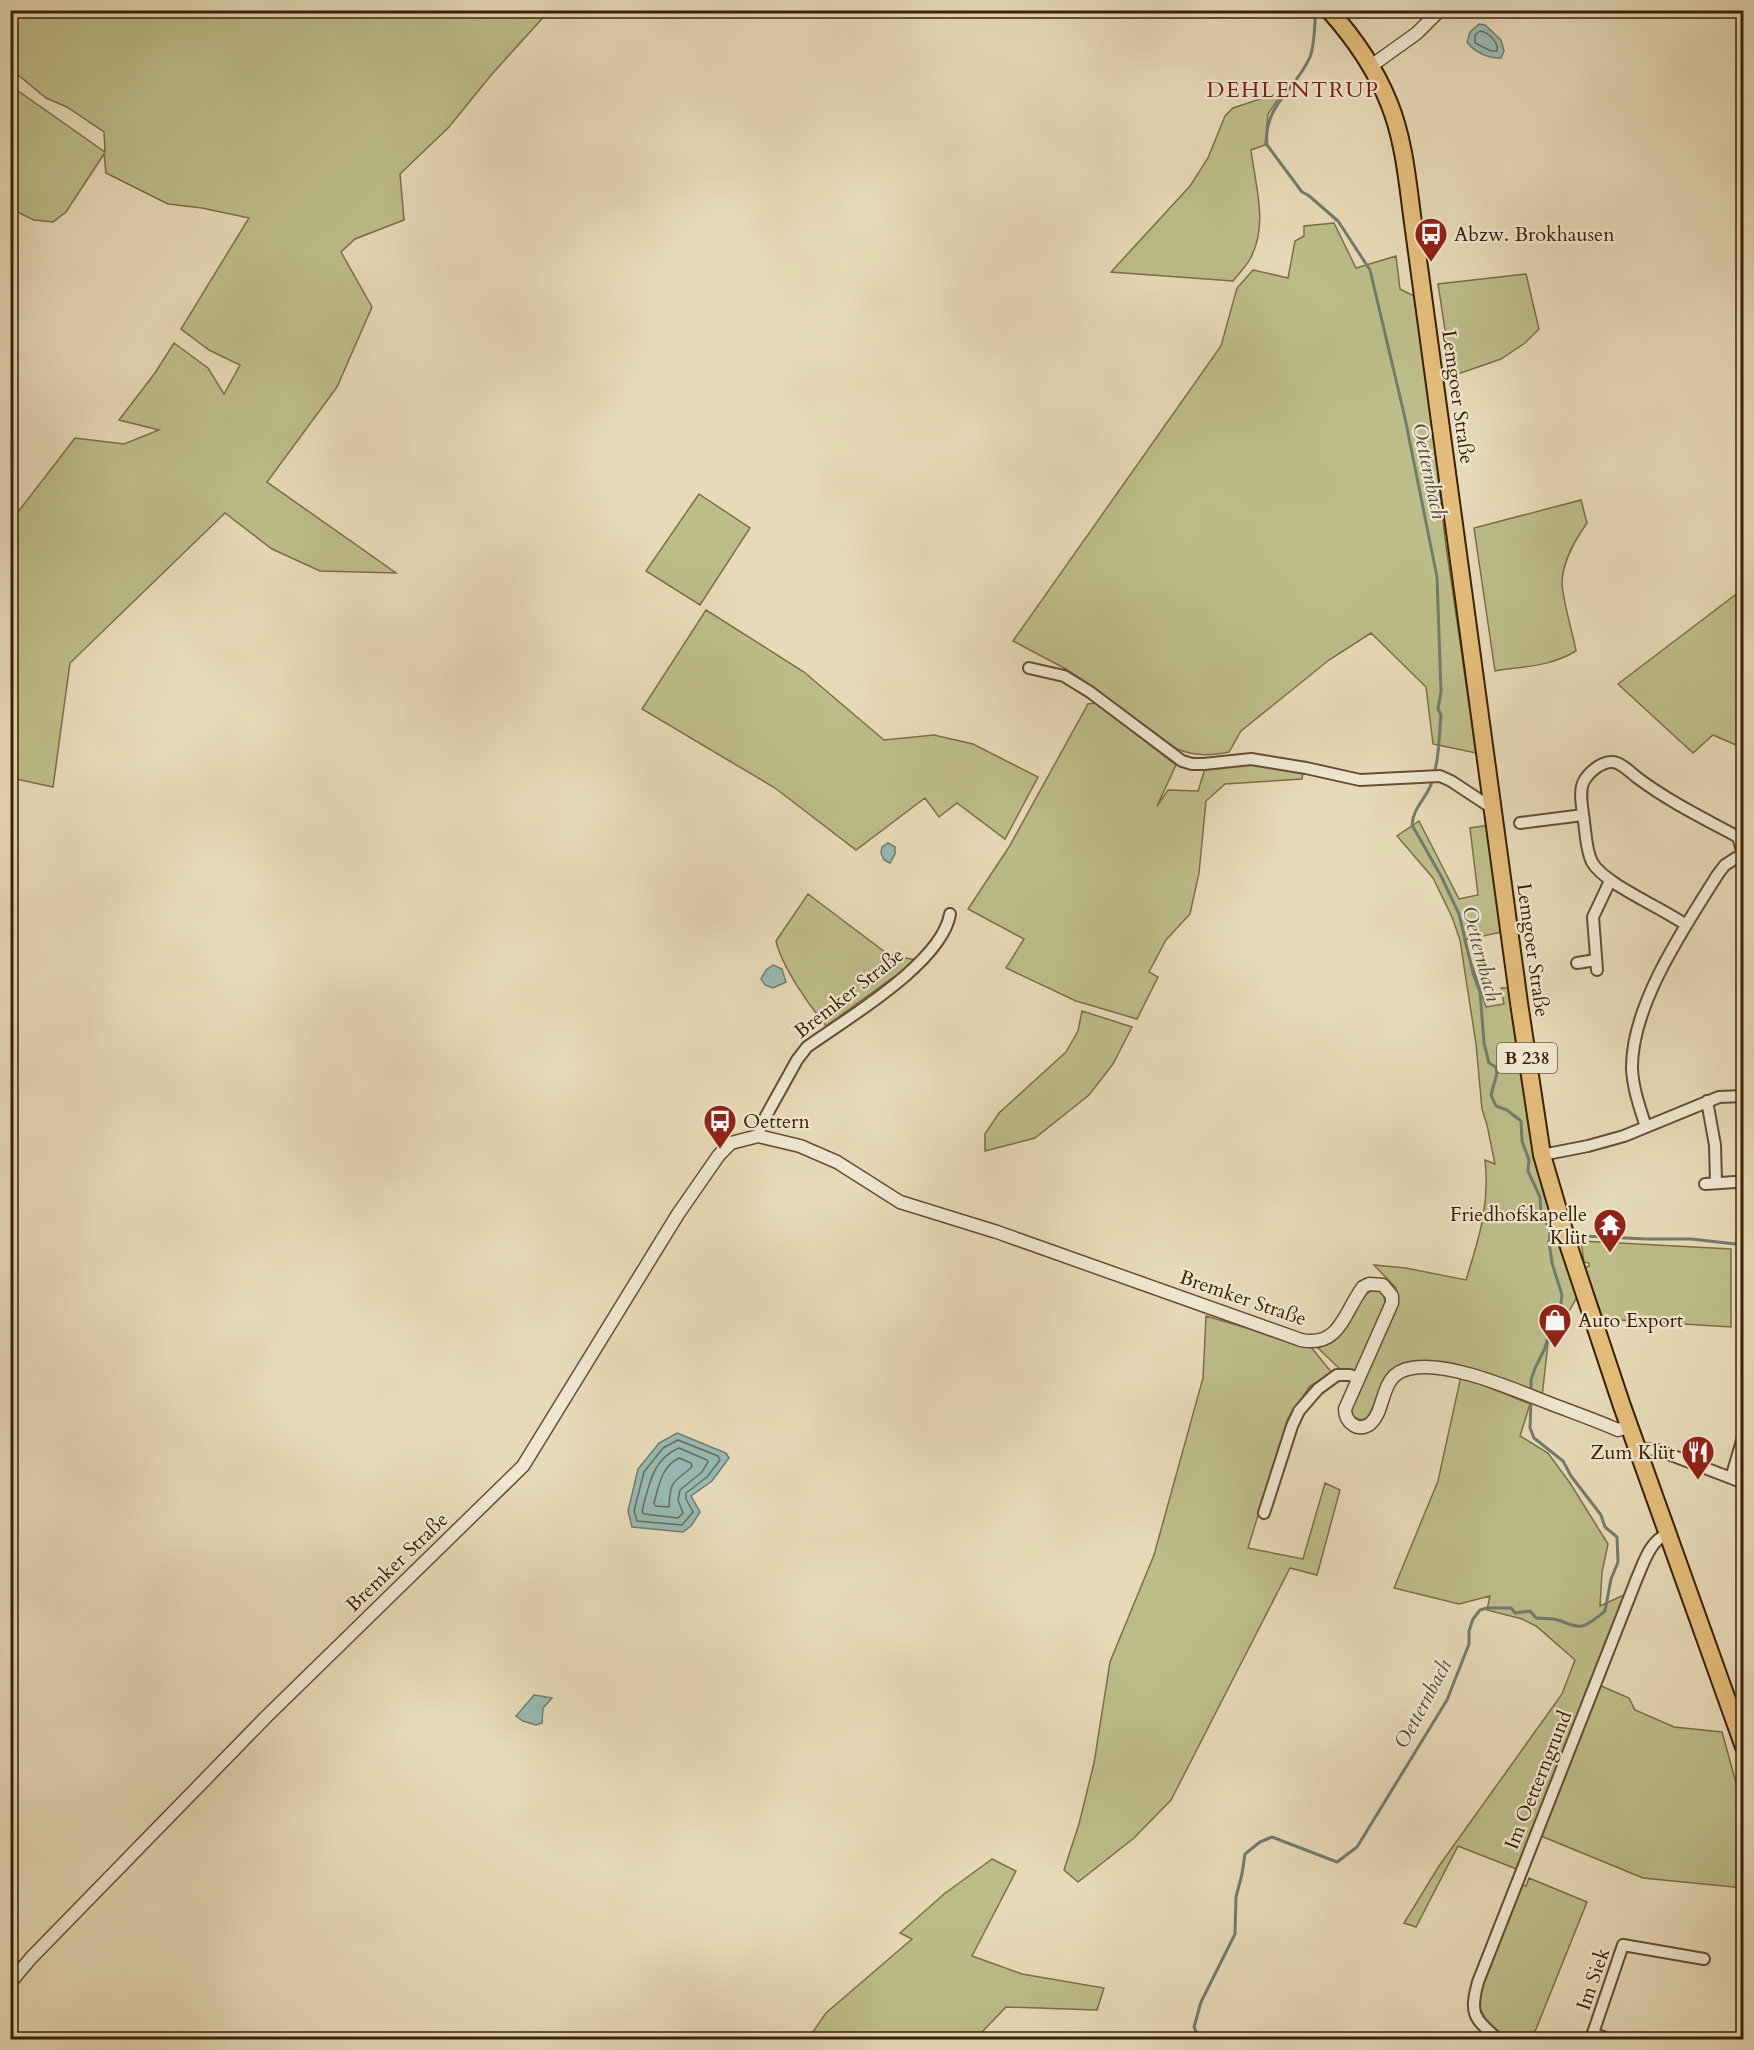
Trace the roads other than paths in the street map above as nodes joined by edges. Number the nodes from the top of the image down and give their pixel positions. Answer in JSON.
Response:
{"nodes":[{"id":1,"x":1329,"y":10,"type":"edge"},
{"id":2,"x":1440,"y":10,"type":"edge"},
{"id":3,"x":1740,"y":10,"type":"edge"},
{"id":4,"x":1743,"y":14,"type":"edge"},
{"id":5,"x":1371,"y":66,"type":"junction"},
{"id":6,"x":1029,"y":668,"type":"dead end"},
{"id":7,"x":1492,"y":808,"type":"junction"},
{"id":8,"x":1583,"y":815,"type":"junction"},
{"id":9,"x":1520,"y":823,"type":"dead end"},
{"id":10,"x":1743,"y":853,"type":"edge"},
{"id":11,"x":1610,"y":881,"type":"junction"},
{"id":12,"x":950,"y":914,"type":"dead end"},
{"id":13,"x":1686,"y":925,"type":"junction"},
{"id":14,"x":1577,"y":963,"type":"dead end"},
{"id":15,"x":1743,"y":1096,"type":"edge"},
{"id":16,"x":1707,"y":1101,"type":"junction"},
{"id":17,"x":1646,"y":1127,"type":"junction"},
{"id":18,"x":758,"y":1136,"type":"junction"},
{"id":19,"x":1542,"y":1155,"type":"junction"},
{"id":20,"x":1735,"y":1182,"type":"dead end"},
{"id":21,"x":1358,"y":1378,"type":"junction"},
{"id":22,"x":1630,"y":1426,"type":"junction"},
{"id":23,"x":1743,"y":1434,"type":"edge"},
{"id":24,"x":1639,"y":1452,"type":"junction"},
{"id":25,"x":1731,"y":1478,"type":"junction"},
{"id":26,"x":1743,"y":1483,"type":"edge"},
{"id":27,"x":1264,"y":1513,"type":"dead end"},
{"id":28,"x":1667,"y":1534,"type":"junction"},
{"id":29,"x":1743,"y":1747,"type":"edge"},
{"id":30,"x":1704,"y":1959,"type":"dead end"},
{"id":31,"x":10,"y":1983,"type":"edge"},
{"id":32,"x":1591,"y":2036,"type":"edge"},
{"id":33,"x":1499,"y":2040,"type":"edge"},
{"id":34,"x":1610,"y":2040,"type":"edge"}],
"edges":[{"from":1,"to":5,"type":"main road","name":"Lemgoer Straße","number":"B 238"},
{"from":2,"to":5,"type":"street"},
{"from":3,"to":4,"type":"street"},
{"from":5,"to":7,"type":"main road","name":"Lemgoer Straße","number":"B 238"},
{"from":6,"to":7,"type":"street"},
{"from":7,"to":19,"type":"main road","name":"Lemgoer Straße","number":"B 238"},
{"from":8,"to":9,"type":"street"},
{"from":8,"to":10,"type":"street"},
{"from":8,"to":11,"type":"street"},
{"from":10,"to":13,"type":"street"},
{"from":11,"to":13,"type":"street"},
{"from":11,"to":14,"type":"street"},
{"from":12,"to":18,"type":"street","name":"Bremker Straße"},
{"from":13,"to":17,"type":"street"},
{"from":15,"to":16,"type":"street"},
{"from":16,"to":17,"type":"street"},
{"from":16,"to":20,"type":"street"},
{"from":17,"to":19,"type":"street"},
{"from":18,"to":21,"type":"street","name":"Bremker Straße"},
{"from":18,"to":31,"type":"street","name":"Bremker Straße"},
{"from":19,"to":22,"type":"main road","name":"Lemgoer Straße","number":"B 238"},
{"from":21,"to":22,"type":"street","name":"Bremker Straße"},
{"from":21,"to":27,"type":"street"},
{"from":22,"to":24,"type":"main road","name":"Lemgoer Straße","number":"B 238"},
{"from":23,"to":25,"type":"street"},
{"from":24,"to":25,"type":"street"},
{"from":24,"to":28,"type":"main road","name":"Lemgoer Straße","number":"B 238"},
{"from":25,"to":26,"type":"street"},
{"from":28,"to":29,"type":"main road","name":"Lemgoer Straße","number":"B 238"},
{"from":28,"to":33,"type":"street","name":"Im Oetterngrund"},
{"from":30,"to":32,"type":"street","name":"Im Siek"},
{"from":32,"to":34,"type":"street","name":"Im Siek"}]}
